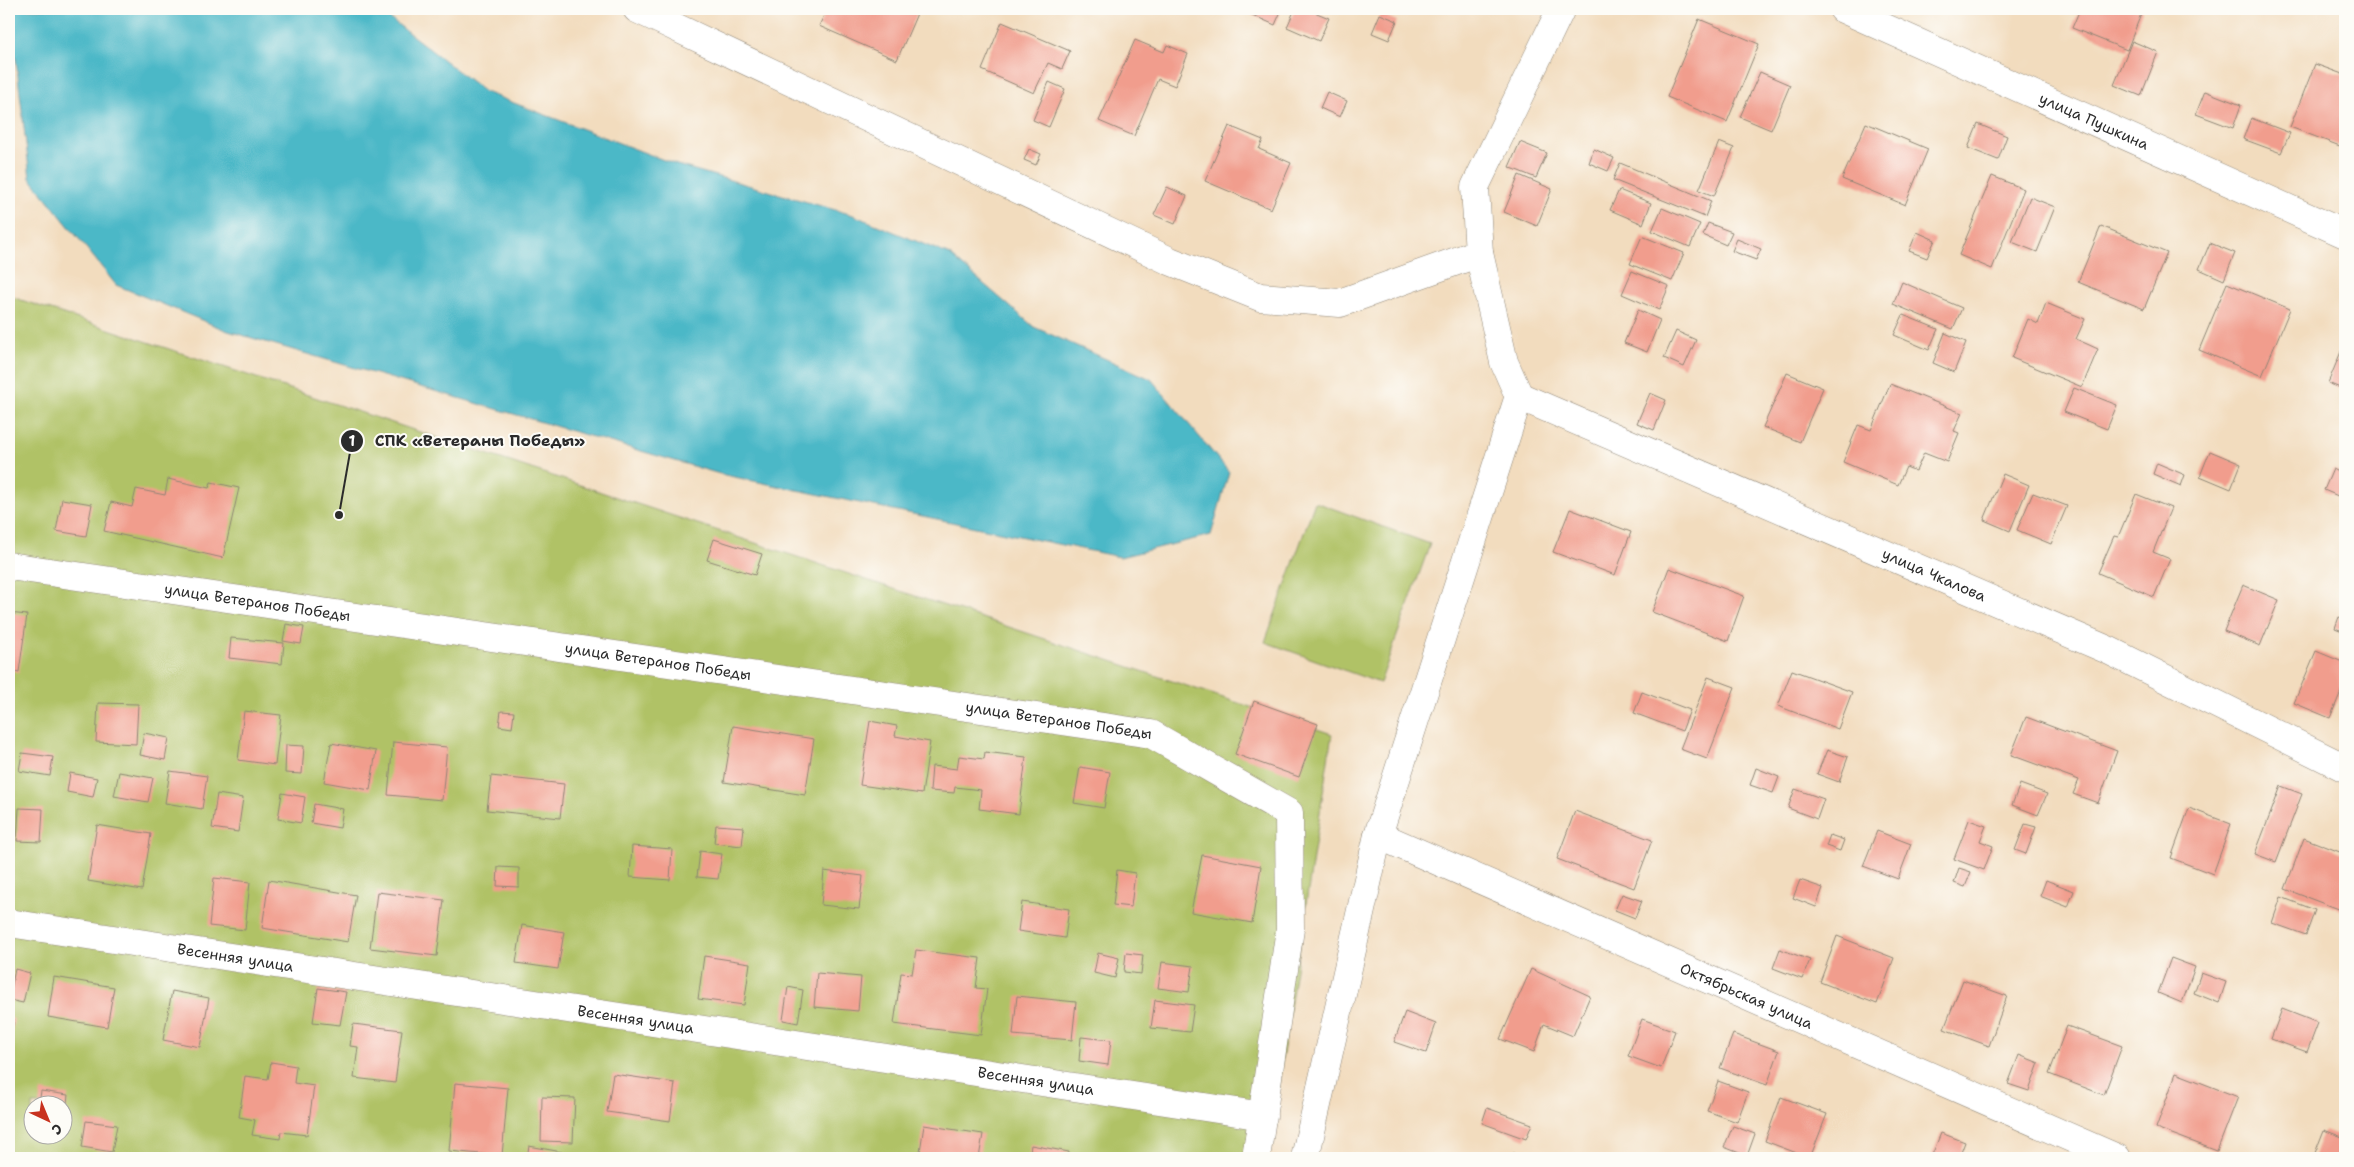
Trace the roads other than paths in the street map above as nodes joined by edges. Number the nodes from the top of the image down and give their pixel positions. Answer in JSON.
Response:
{"nodes":[{"id":1,"x":637,"y":9,"type":"edge"},
{"id":2,"x":1561,"y":9,"type":"edge"},
{"id":3,"x":1843,"y":9,"type":"edge"},
{"id":4,"x":2345,"y":234,"type":"edge"},
{"id":5,"x":1479,"y":253,"type":"junction"},
{"id":6,"x":1519,"y":396,"type":"junction"},
{"id":7,"x":9,"y":566,"type":"edge"},
{"id":8,"x":2345,"y":768,"type":"edge"},
{"id":9,"x":1378,"y":835,"type":"junction"},
{"id":10,"x":9,"y":923,"type":"edge"},
{"id":11,"x":1263,"y":1116,"type":"junction"},
{"id":12,"x":1256,"y":1158,"type":"edge"},
{"id":13,"x":1305,"y":1158,"type":"edge"},
{"id":14,"x":2116,"y":1158,"type":"edge"}],
"edges":[{"from":1,"to":5,"type":"street"},
{"from":2,"to":5,"type":"street"},
{"from":3,"to":4,"type":"street","name":"улица Пушкина"},
{"from":5,"to":6,"type":"street"},
{"from":6,"to":8,"type":"street","name":"улица Чкалова"},
{"from":6,"to":9,"type":"street"},
{"from":7,"to":11,"type":"street","name":"улица Ветеранов Победы"},
{"from":9,"to":13,"type":"street"},
{"from":9,"to":14,"type":"street","name":"Октябрьская улица"},
{"from":10,"to":11,"type":"street","name":"Весенняя улица"},
{"from":11,"to":12,"type":"street"}]}
